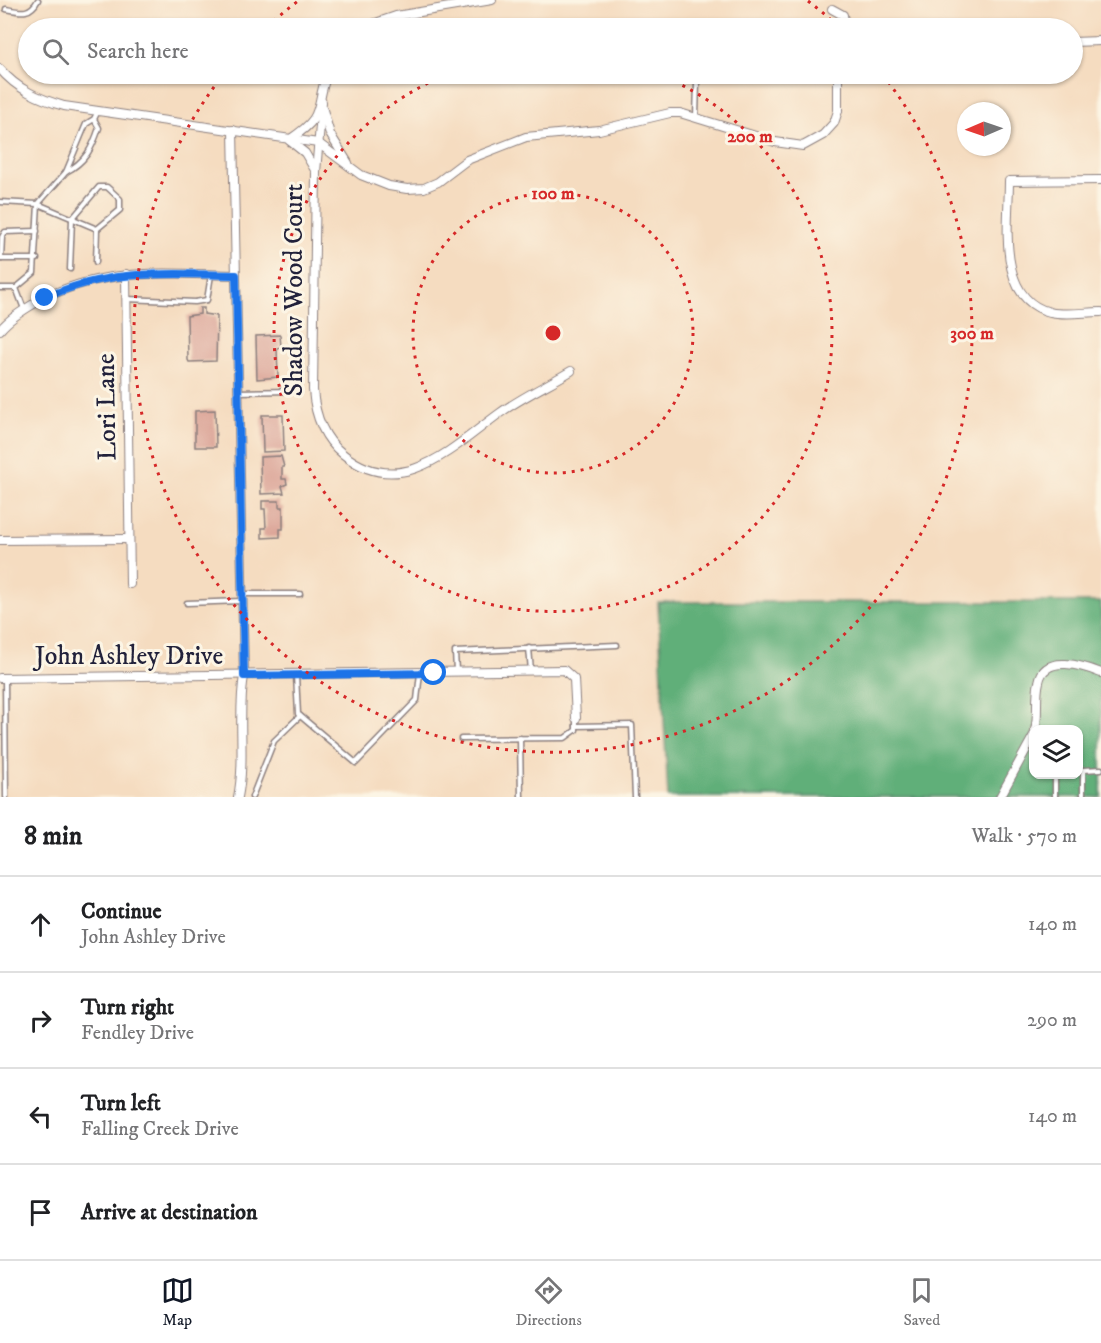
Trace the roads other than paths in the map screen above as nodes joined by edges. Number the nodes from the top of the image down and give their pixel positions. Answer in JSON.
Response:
{"nodes":[{"id":1,"x":38,"y":0,"type":"edge"},
{"id":2,"x":492,"y":0,"type":"edge"},
{"id":3,"x":6,"y":9,"type":"dead end"},
{"id":4,"x":832,"y":9,"type":"dead end"},
{"id":5,"x":390,"y":18,"type":"edge"},
{"id":6,"x":843,"y":18,"type":"edge"},
{"id":7,"x":1101,"y":41,"type":"edge"},
{"id":8,"x":1083,"y":42,"type":"edge"},
{"id":9,"x":0,"y":69,"type":"edge"},
{"id":10,"x":325,"y":84,"type":"edge"},
{"id":11,"x":697,"y":84,"type":"edge"},
{"id":12,"x":838,"y":84,"type":"edge"},
{"id":13,"x":322,"y":102,"type":"junction"},
{"id":14,"x":96,"y":115,"type":"junction"},
{"id":15,"x":696,"y":118,"type":"junction"},
{"id":16,"x":233,"y":130,"type":"junction"},
{"id":17,"x":289,"y":140,"type":"junction"},
{"id":18,"x":318,"y":143,"type":"junction"},
{"id":19,"x":316,"y":171,"type":"junction"},
{"id":20,"x":354,"y":171,"type":"junction"},
{"id":21,"x":66,"y":172,"type":"junction"},
{"id":22,"x":1101,"y":180,"type":"edge"},
{"id":23,"x":0,"y":202,"type":"edge"},
{"id":24,"x":38,"y":204,"type":"junction"},
{"id":25,"x":72,"y":219,"type":"junction"},
{"id":26,"x":97,"y":230,"type":"junction"},
{"id":27,"x":37,"y":231,"type":"junction"},
{"id":28,"x":1,"y":259,"type":"edge"},
{"id":29,"x":37,"y":260,"type":"junction"},
{"id":30,"x":96,"y":262,"type":"dead end"},
{"id":31,"x":70,"y":269,"type":"dead end"},
{"id":32,"x":126,"y":274,"type":"junction"},
{"id":33,"x":211,"y":275,"type":"junction"},
{"id":34,"x":236,"y":275,"type":"junction"},
{"id":35,"x":0,"y":288,"type":"edge"},
{"id":36,"x":16,"y":288,"type":"junction"},
{"id":37,"x":126,"y":299,"type":"junction"},
{"id":38,"x":24,"y":309,"type":"junction"},
{"id":39,"x":1101,"y":312,"type":"edge"},
{"id":40,"x":0,"y":330,"type":"edge"},
{"id":41,"x":572,"y":371,"type":"dead end"},
{"id":42,"x":292,"y":391,"type":"dead end"},
{"id":43,"x":238,"y":393,"type":"junction"},
{"id":44,"x":129,"y":539,"type":"junction"},
{"id":45,"x":0,"y":540,"type":"edge"},
{"id":46,"x":130,"y":584,"type":"dead end"},
{"id":47,"x":300,"y":594,"type":"dead end"},
{"id":48,"x":242,"y":598,"type":"junction"},
{"id":49,"x":187,"y":603,"type":"dead end"},
{"id":50,"x":617,"y":645,"type":"dead end"},
{"id":51,"x":529,"y":648,"type":"junction"},
{"id":52,"x":531,"y":671,"type":"junction"},
{"id":53,"x":456,"y":672,"type":"junction"},
{"id":54,"x":420,"y":673,"type":"junction"},
{"id":55,"x":1101,"y":673,"type":"edge"},
{"id":56,"x":296,"y":675,"type":"junction"},
{"id":57,"x":244,"y":676,"type":"junction"},
{"id":58,"x":2,"y":678,"type":"edge"},
{"id":59,"x":300,"y":716,"type":"junction"},
{"id":60,"x":576,"y":722,"type":"junction"},
{"id":61,"x":1035,"y":725,"type":"edge"},
{"id":62,"x":461,"y":738,"type":"dead end"},
{"id":63,"x":520,"y":738,"type":"junction"},
{"id":64,"x":1029,"y":744,"type":"edge"},
{"id":65,"x":1101,"y":769,"type":"edge"},
{"id":66,"x":1083,"y":770,"type":"edge"},
{"id":67,"x":1055,"y":779,"type":"edge"},
{"id":68,"x":1082,"y":779,"type":"edge"},
{"id":69,"x":6,"y":797,"type":"edge"},
{"id":70,"x":238,"y":797,"type":"edge"},
{"id":71,"x":252,"y":797,"type":"edge"},
{"id":72,"x":521,"y":797,"type":"edge"},
{"id":73,"x":635,"y":797,"type":"edge"},
{"id":74,"x":1000,"y":797,"type":"edge"},
{"id":75,"x":1055,"y":797,"type":"edge"},
{"id":76,"x":1083,"y":797,"type":"edge"}],
"edges":[{"from":1,"to":3,"type":"lane"},
{"from":2,"to":5,"type":"street"},
{"from":4,"to":6,"type":"street"},
{"from":7,"to":8,"type":"street"},
{"from":9,"to":14,"type":"street"},
{"from":10,"to":13,"type":"street"},
{"from":11,"to":15,"type":"lane"},
{"from":12,"to":15,"type":"street"},
{"from":13,"to":17,"type":"street"},
{"from":13,"to":18,"type":"street","name":"Shadow Wood Court"},
{"from":13,"to":20,"type":"street"},
{"from":14,"to":16,"type":"street"},
{"from":14,"to":21,"type":"lane"},
{"from":14,"to":21,"type":"lane"},
{"from":15,"to":20,"type":"street"},
{"from":16,"to":17,"type":"street"},
{"from":16,"to":34,"type":"street"},
{"from":17,"to":18,"type":"street"},
{"from":17,"to":19,"type":"street"},
{"from":18,"to":19,"type":"street","name":"Shadow Wood Court"},
{"from":18,"to":20,"type":"street"},
{"from":19,"to":41,"type":"street","name":"Shadow Wood Court"},
{"from":21,"to":24,"type":"lane"},
{"from":22,"to":39,"type":"street"},
{"from":23,"to":24,"type":"lane"},
{"from":24,"to":25,"type":"lane"},
{"from":24,"to":27,"type":"lane"},
{"from":25,"to":26,"type":"lane"},
{"from":25,"to":26,"type":"lane"},
{"from":25,"to":31,"type":"lane"},
{"from":26,"to":30,"type":"lane"},
{"from":27,"to":28,"type":"lane"},
{"from":27,"to":29,"type":"lane"},
{"from":28,"to":29,"type":"lane"},
{"from":29,"to":36,"type":"lane"},
{"from":32,"to":33,"type":"street"},
{"from":32,"to":37,"type":"street","name":"Lori Lane"},
{"from":32,"to":38,"type":"street"},
{"from":33,"to":34,"type":"street"},
{"from":33,"to":37,"type":"lane"},
{"from":34,"to":43,"type":"street"},
{"from":35,"to":36,"type":"lane"},
{"from":36,"to":38,"type":"lane"},
{"from":37,"to":44,"type":"street","name":"Lori Lane"},
{"from":38,"to":40,"type":"street"},
{"from":42,"to":43,"type":"lane"},
{"from":43,"to":48,"type":"street"},
{"from":44,"to":45,"type":"street"},
{"from":44,"to":46,"type":"street","name":"Lori Lane"},
{"from":47,"to":48,"type":"lane"},
{"from":48,"to":49,"type":"lane"},
{"from":48,"to":57,"type":"street"},
{"from":50,"to":51,"type":"lane"},
{"from":51,"to":52,"type":"lane"},
{"from":51,"to":53,"type":"lane"},
{"from":52,"to":53,"type":"street","name":"John Ashley Drive"},
{"from":52,"to":60,"type":"street","name":"John Ashley Drive"},
{"from":53,"to":54,"type":"street","name":"John Ashley Drive"},
{"from":54,"to":56,"type":"street","name":"John Ashley Drive"},
{"from":54,"to":59,"type":"lane"},
{"from":55,"to":61,"type":"street"},
{"from":56,"to":57,"type":"street","name":"John Ashley Drive"},
{"from":56,"to":59,"type":"lane"},
{"from":57,"to":58,"type":"street","name":"John Ashley Drive"},
{"from":57,"to":70,"type":"street"},
{"from":58,"to":69,"type":"lane"},
{"from":59,"to":71,"type":"lane"},
{"from":60,"to":63,"type":"lane"},
{"from":60,"to":73,"type":"lane"},
{"from":62,"to":63,"type":"lane"},
{"from":63,"to":72,"type":"lane"},
{"from":64,"to":74,"type":"street"},
{"from":65,"to":66,"type":"lane"},
{"from":67,"to":75,"type":"lane"},
{"from":68,"to":76,"type":"lane"}]}
